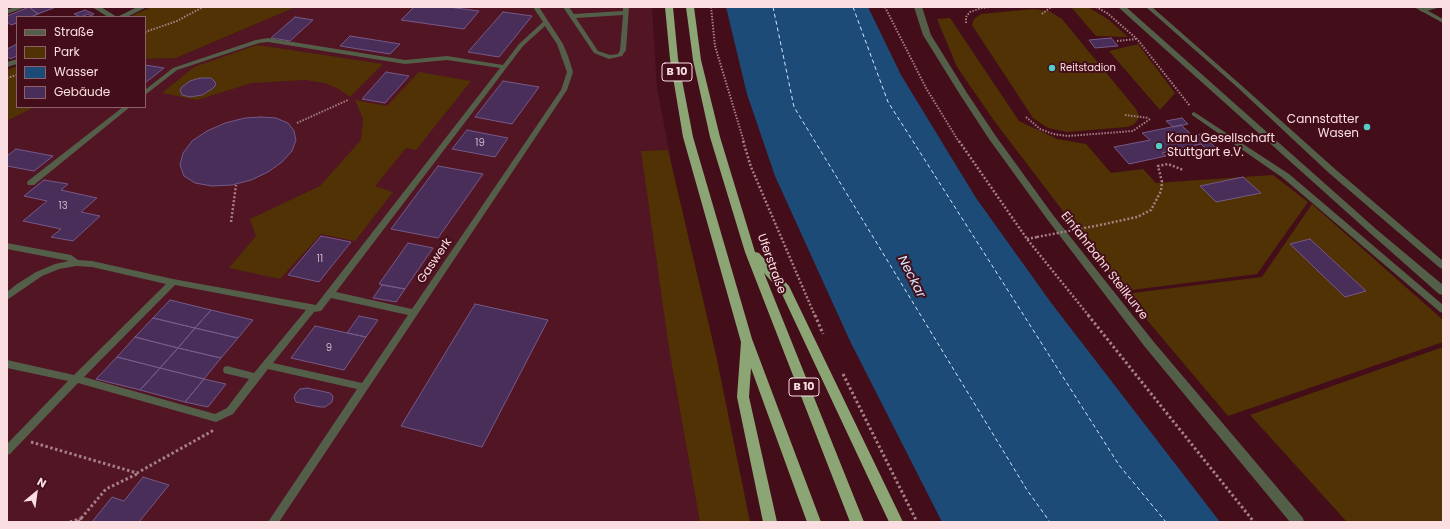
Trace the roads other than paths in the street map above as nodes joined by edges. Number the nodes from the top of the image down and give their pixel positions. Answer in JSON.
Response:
{"nodes":[{"id":1,"x":22,"y":7,"type":"edge"},
{"id":2,"x":96,"y":7,"type":"edge"},
{"id":3,"x":143,"y":7,"type":"edge"},
{"id":4,"x":536,"y":7,"type":"edge"},
{"id":5,"x":566,"y":7,"type":"edge"},
{"id":6,"x":669,"y":7,"type":"edge"},
{"id":7,"x":690,"y":7,"type":"edge"},
{"id":8,"x":918,"y":7,"type":"edge"},
{"id":9,"x":1122,"y":7,"type":"edge"},
{"id":10,"x":1149,"y":7,"type":"edge"},
{"id":11,"x":1437,"y":7,"type":"edge"},
{"id":12,"x":1420,"y":9,"type":"edge"},
{"id":13,"x":626,"y":10,"type":"edge"},
{"id":14,"x":7,"y":12,"type":"edge"},
{"id":15,"x":111,"y":16,"type":"edge"},
{"id":16,"x":123,"y":16,"type":"edge"},
{"id":17,"x":572,"y":16,"type":"junction"},
{"id":18,"x":1443,"y":21,"type":"edge"},
{"id":19,"x":545,"y":23,"type":"junction"},
{"id":20,"x":505,"y":67,"type":"junction"},
{"id":21,"x":146,"y":92,"type":"edge"},
{"id":22,"x":126,"y":108,"type":"edge"},
{"id":23,"x":1194,"y":114,"type":"road end"},
{"id":24,"x":31,"y":182,"type":"dead end"},
{"id":25,"x":7,"y":246,"type":"edge"},
{"id":26,"x":750,"y":252,"type":"junction"},
{"id":27,"x":76,"y":263,"type":"junction"},
{"id":28,"x":1443,"y":266,"type":"edge"},
{"id":29,"x":172,"y":282,"type":"junction"},
{"id":30,"x":1443,"y":291,"type":"edge"},
{"id":31,"x":330,"y":294,"type":"junction"},
{"id":32,"x":7,"y":297,"type":"edge"},
{"id":33,"x":312,"y":308,"type":"junction"},
{"id":34,"x":1443,"y":310,"type":"edge"},
{"id":35,"x":414,"y":313,"type":"junction"},
{"id":36,"x":746,"y":339,"type":"junction"},
{"id":37,"x":7,"y":364,"type":"edge"},
{"id":38,"x":266,"y":365,"type":"junction"},
{"id":39,"x":227,"y":370,"type":"dead end"},
{"id":40,"x":256,"y":377,"type":"junction"},
{"id":41,"x":76,"y":379,"type":"junction"},
{"id":42,"x":364,"y":387,"type":"junction"},
{"id":43,"x":7,"y":451,"type":"edge"},
{"id":44,"x":273,"y":522,"type":"edge"},
{"id":45,"x":770,"y":522,"type":"edge"},
{"id":46,"x":814,"y":522,"type":"edge"},
{"id":47,"x":857,"y":522,"type":"edge"},
{"id":48,"x":896,"y":522,"type":"edge"},
{"id":49,"x":1298,"y":522,"type":"edge"}],
"edges":[{"from":1,"to":14,"type":"street"},
{"from":2,"to":15,"type":"street"},
{"from":3,"to":16,"type":"street"},
{"from":4,"to":19,"type":"lane","name":"Gaswerk"},
{"from":5,"to":17,"type":"lane"},
{"from":6,"to":36,"type":"highway","number":"B 10"},
{"from":7,"to":26,"type":"highway","name":"Uferstraße","number":"B 10"},
{"from":8,"to":49,"type":"street","name":"Einfahrbahn Steilkurve"},
{"from":9,"to":30,"type":"street"},
{"from":10,"to":28,"type":"lane"},
{"from":11,"to":12,"type":"street"},
{"from":12,"to":18,"type":"lane"},
{"from":13,"to":17,"type":"lane"},
{"from":13,"to":17,"type":"lane"},
{"from":19,"to":20,"type":"lane"},
{"from":19,"to":35,"type":"lane","name":"Gaswerk"},
{"from":20,"to":21,"type":"lane"},
{"from":20,"to":31,"type":"lane"},
{"from":22,"to":24,"type":"lane"},
{"from":23,"to":34,"type":"lane"},
{"from":25,"to":27,"type":"lane"},
{"from":26,"to":47,"type":"highway","name":"Uferstraße","number":"B 10"},
{"from":26,"to":48,"type":"highway","number":"B 10"},
{"from":27,"to":29,"type":"lane"},
{"from":27,"to":32,"type":"lane"},
{"from":29,"to":33,"type":"lane"},
{"from":29,"to":41,"type":"lane"},
{"from":31,"to":33,"type":"lane"},
{"from":31,"to":35,"type":"lane"},
{"from":33,"to":38,"type":"lane"},
{"from":35,"to":42,"type":"lane","name":"Gaswerk"},
{"from":36,"to":45,"type":"highway","number":"B 10"},
{"from":36,"to":46,"type":"highway","number":"B 10"},
{"from":37,"to":41,"type":"lane"},
{"from":38,"to":40,"type":"lane"},
{"from":38,"to":42,"type":"lane"},
{"from":39,"to":40,"type":"lane"},
{"from":40,"to":41,"type":"lane"},
{"from":41,"to":43,"type":"lane"},
{"from":42,"to":44,"type":"lane","name":"Gaswerk"}]}
